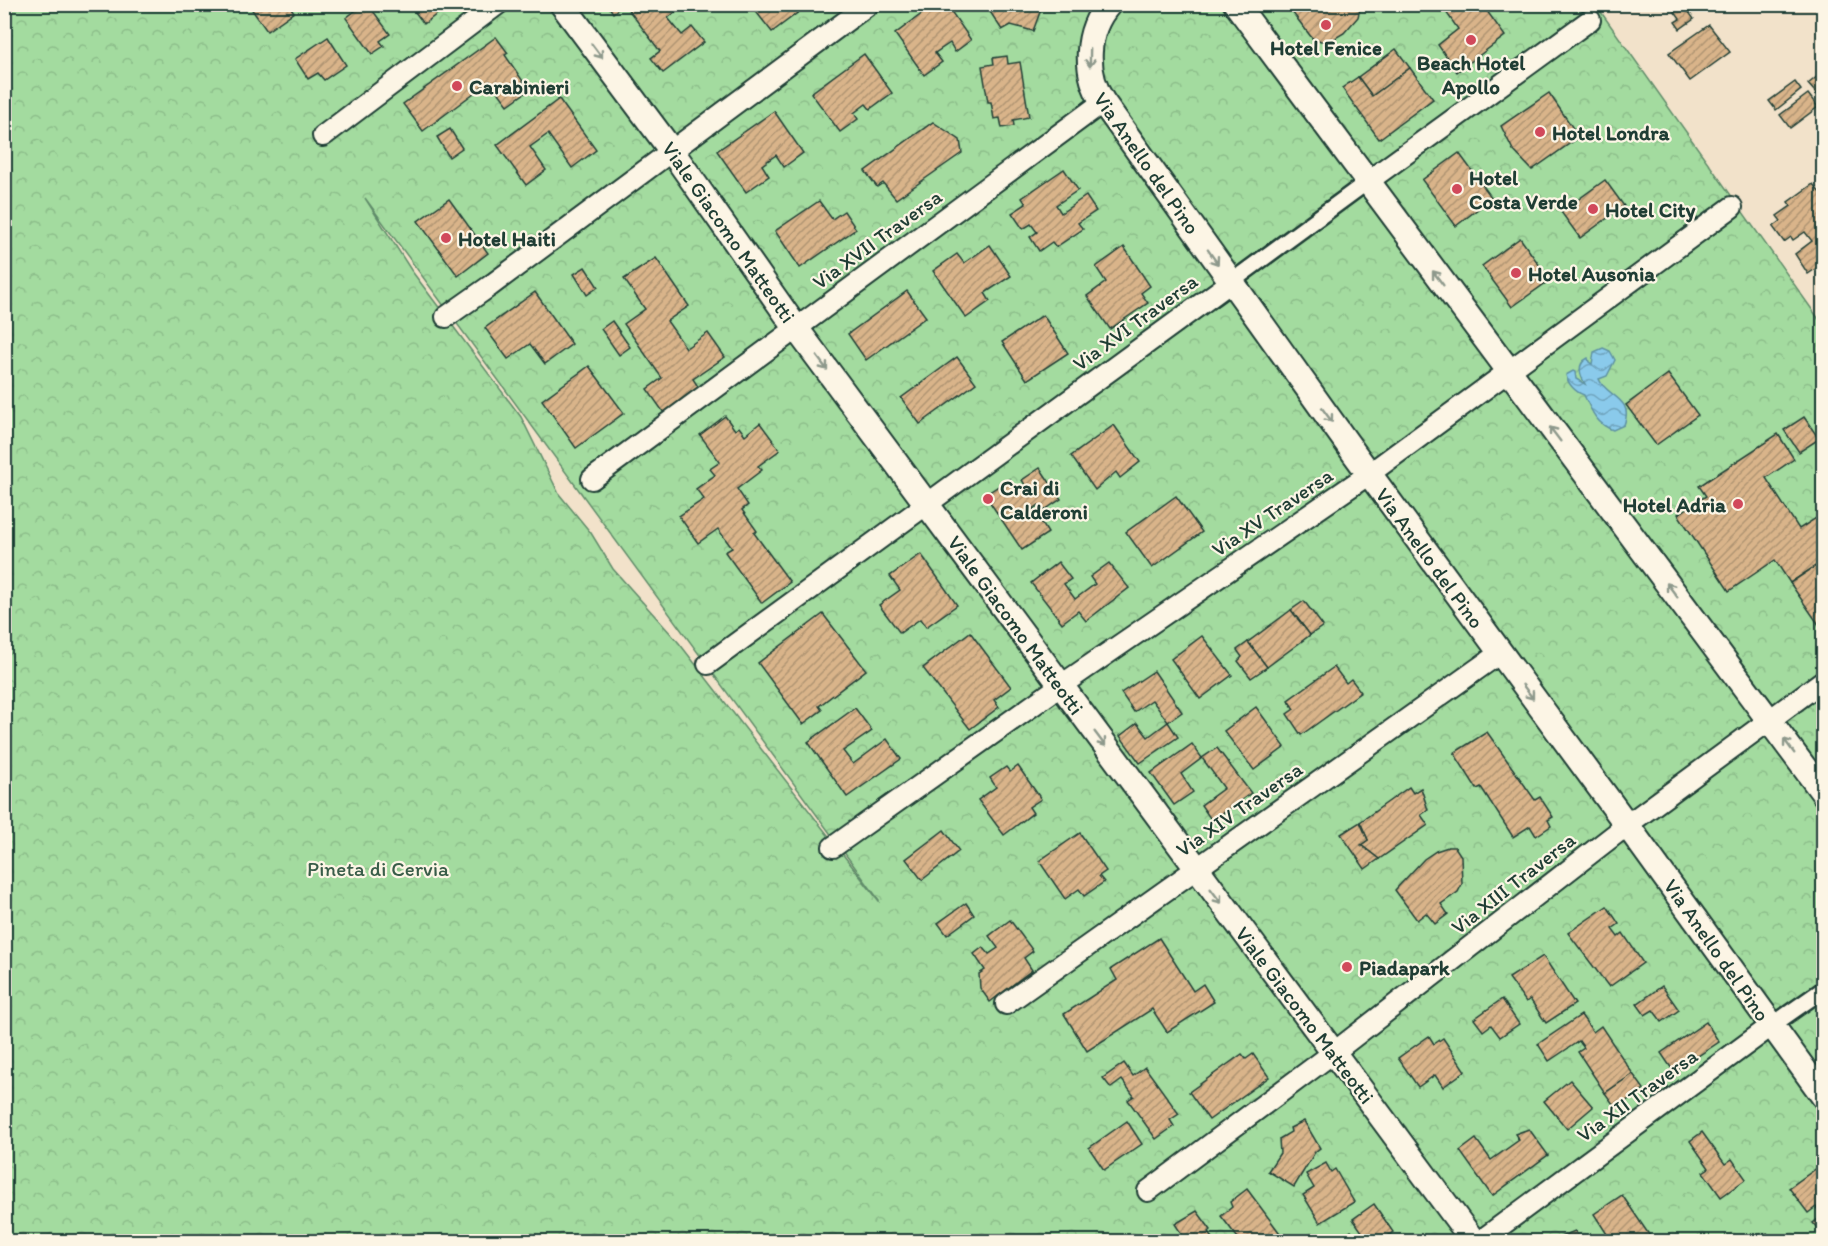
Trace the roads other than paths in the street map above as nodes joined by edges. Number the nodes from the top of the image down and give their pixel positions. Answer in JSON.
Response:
{"nodes":[{"id":1,"x":498,"y":4,"type":"edge"},
{"id":2,"x":562,"y":4,"type":"edge"},
{"id":3,"x":869,"y":4,"type":"edge"},
{"id":4,"x":1109,"y":4,"type":"edge"},
{"id":5,"x":1236,"y":4,"type":"edge"},
{"id":6,"x":1590,"y":20,"type":"dead end"},
{"id":7,"x":1102,"y":102,"type":"junction"},
{"id":8,"x":323,"y":135,"type":"dead end"},
{"id":9,"x":671,"y":150,"type":"junction"},
{"id":10,"x":1367,"y":182,"type":"junction"},
{"id":11,"x":1731,"y":207,"type":"dead end"},
{"id":12,"x":1231,"y":282,"type":"junction"},
{"id":13,"x":446,"y":317,"type":"dead end"},
{"id":14,"x":796,"y":328,"type":"junction"},
{"id":15,"x":1509,"y":372,"type":"junction"},
{"id":16,"x":1369,"y":474,"type":"junction"},
{"id":17,"x":592,"y":479,"type":"dead end"},
{"id":18,"x":926,"y":503,"type":"junction"},
{"id":19,"x":1500,"y":653,"type":"junction"},
{"id":20,"x":708,"y":664,"type":"dead end"},
{"id":21,"x":1824,"y":680,"type":"edge"},
{"id":22,"x":1060,"y":686,"type":"junction"},
{"id":23,"x":1770,"y":720,"type":"junction"},
{"id":24,"x":1824,"y":794,"type":"edge"},
{"id":25,"x":1627,"y":825,"type":"junction"},
{"id":26,"x":833,"y":847,"type":"dead end"},
{"id":27,"x":1196,"y":869,"type":"junction"},
{"id":28,"x":1824,"y":990,"type":"edge"},
{"id":29,"x":1006,"y":1004,"type":"dead end"},
{"id":30,"x":1771,"y":1026,"type":"junction"},
{"id":31,"x":1333,"y":1053,"type":"junction"},
{"id":32,"x":1824,"y":1097,"type":"edge"},
{"id":33,"x":1148,"y":1191,"type":"dead end"},
{"id":34,"x":1474,"y":1242,"type":"edge"},
{"id":35,"x":1479,"y":1242,"type":"edge"}],
"edges":[{"from":1,"to":8,"type":"street"},
{"from":2,"to":9,"type":"street","name":"Viale Giacomo Matteotti","one_way":true},
{"from":3,"to":9,"type":"street"},
{"from":4,"to":7,"type":"street","name":"Via Anello del Pino","one_way":true},
{"from":5,"to":10,"type":"street"},
{"from":6,"to":10,"type":"street","name":"Via XVI Traversa"},
{"from":7,"to":12,"type":"street","name":"Via Anello del Pino","one_way":true},
{"from":7,"to":14,"type":"street","name":"Via XVII Traversa"},
{"from":9,"to":13,"type":"street"},
{"from":9,"to":14,"type":"street","name":"Viale Giacomo Matteotti"},
{"from":10,"to":12,"type":"street","name":"Via XVI Traversa"},
{"from":15,"to":10,"type":"street","one_way":true},
{"from":11,"to":15,"type":"street","name":"Via XV Traversa"},
{"from":12,"to":16,"type":"street","name":"Via Anello del Pino","one_way":true},
{"from":12,"to":18,"type":"street","name":"Via XVI Traversa"},
{"from":14,"to":17,"type":"street","name":"Via XVII Traversa"},
{"from":14,"to":18,"type":"street","name":"Viale Giacomo Matteotti","one_way":true},
{"from":15,"to":16,"type":"street","name":"Via XV Traversa"},
{"from":23,"to":15,"type":"street","one_way":true},
{"from":16,"to":19,"type":"street","name":"Via Anello del Pino"},
{"from":16,"to":22,"type":"street","name":"Via XV Traversa"},
{"from":18,"to":20,"type":"street","name":"Via XVI Traversa"},
{"from":18,"to":22,"type":"street","name":"Viale Giacomo Matteotti"},
{"from":19,"to":25,"type":"street","name":"Via Anello del Pino","one_way":true},
{"from":19,"to":27,"type":"street","name":"Via XIV Traversa"},
{"from":21,"to":23,"type":"street","name":"Via XIII Traversa"},
{"from":22,"to":26,"type":"street","name":"Via XV Traversa"},
{"from":22,"to":27,"type":"street","name":"Viale Giacomo Matteotti","one_way":true},
{"from":24,"to":23,"type":"street","one_way":true},
{"from":23,"to":25,"type":"street","name":"Via XIII Traversa"},
{"from":25,"to":30,"type":"street","name":"Via Anello del Pino"},
{"from":25,"to":31,"type":"street","name":"Via XIII Traversa"},
{"from":27,"to":29,"type":"street","name":"Via XIV Traversa"},
{"from":27,"to":31,"type":"street","name":"Viale Giacomo Matteotti","one_way":true},
{"from":28,"to":30,"type":"street","name":"Via XII Traversa"},
{"from":30,"to":32,"type":"street","name":"Via Anello del Pino"},
{"from":30,"to":35,"type":"street","name":"Via XII Traversa"},
{"from":31,"to":33,"type":"street","name":"Via XIII Traversa"},
{"from":31,"to":34,"type":"street","name":"Viale Giacomo Matteotti"}]}
